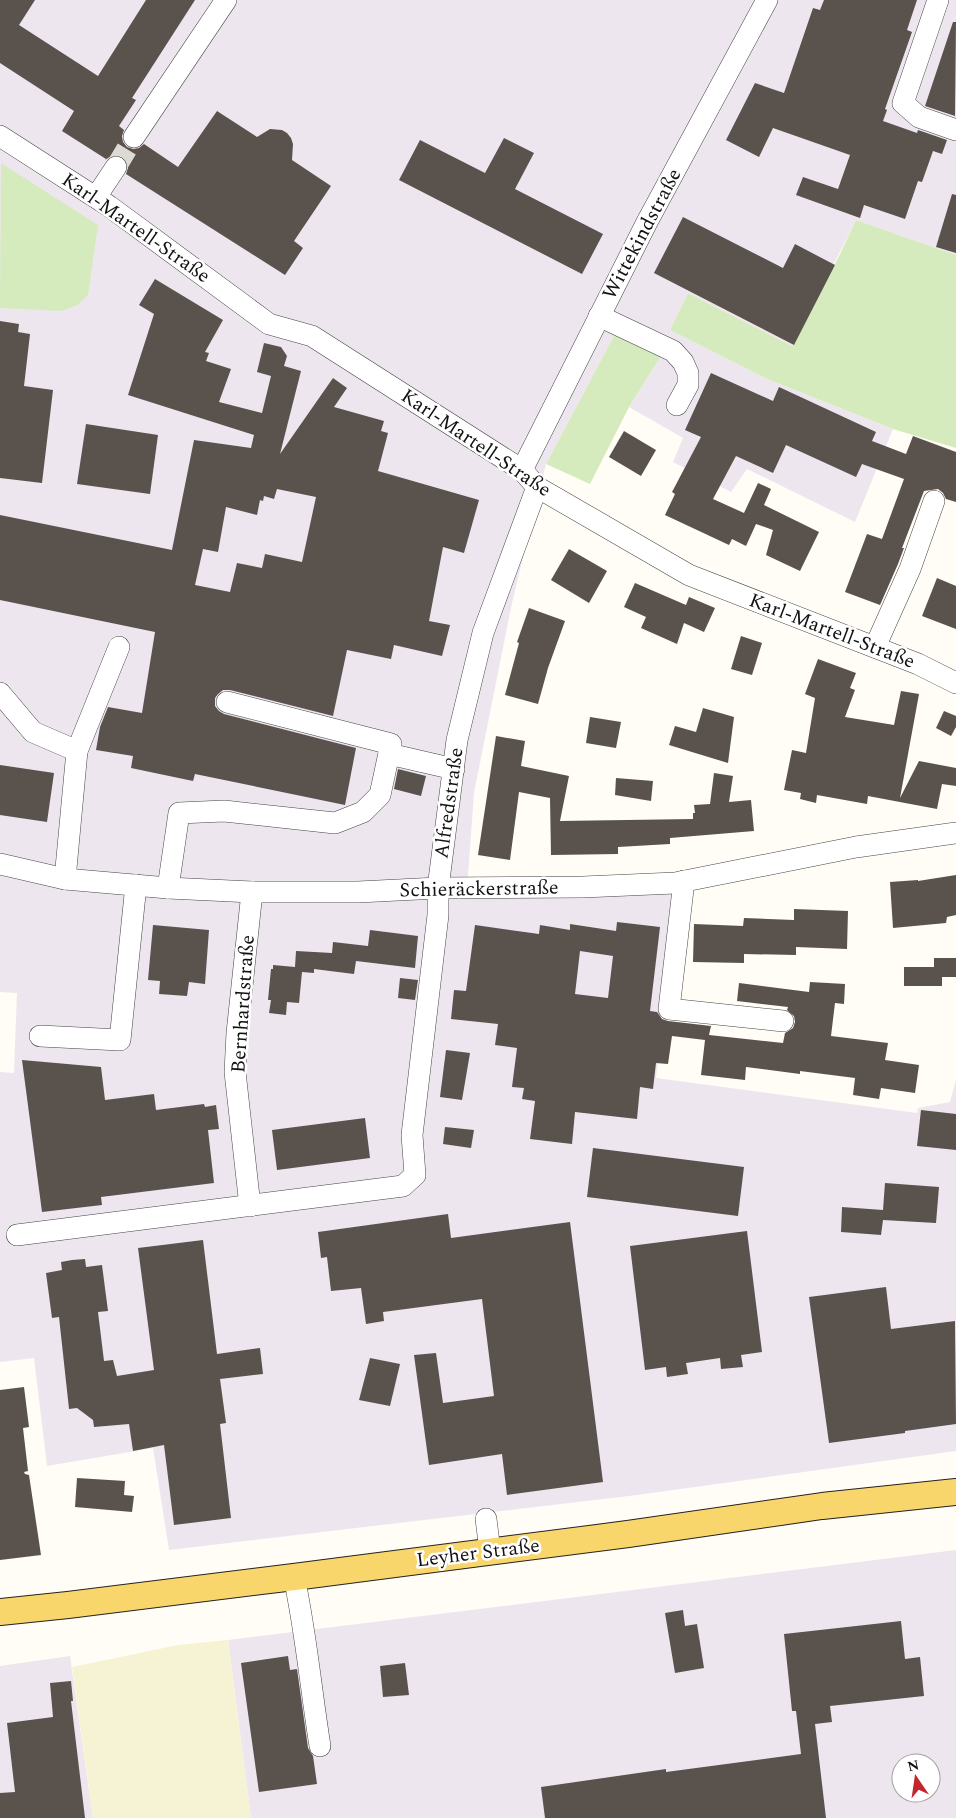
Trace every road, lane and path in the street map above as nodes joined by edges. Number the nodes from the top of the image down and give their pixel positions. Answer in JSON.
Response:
{"nodes":[{"id":1,"x":226,"y":0,"type":"edge"},
{"id":2,"x":767,"y":0,"type":"edge"},
{"id":3,"x":938,"y":0,"type":"edge"},
{"id":4,"x":956,"y":130,"type":"edge"},
{"id":5,"x":0,"y":136,"type":"edge"},
{"id":6,"x":134,"y":137,"type":"tunnel mouth"},
{"id":7,"x":116,"y":167,"type":"tunnel mouth"},
{"id":8,"x":96,"y":197,"type":"junction"},
{"id":9,"x":599,"y":316,"type":"junction"},
{"id":10,"x":677,"y":405,"type":"dead end"},
{"id":11,"x":522,"y":470,"type":"junction"},
{"id":12,"x":537,"y":487,"type":"junction"},
{"id":13,"x":934,"y":501,"type":"dead end"},
{"id":14,"x":118,"y":647,"type":"dead end"},
{"id":15,"x":875,"y":647,"type":"junction"},
{"id":16,"x":956,"y":683,"type":"edge"},
{"id":17,"x":0,"y":693,"type":"edge"},
{"id":18,"x":227,"y":702,"type":"dead end"},
{"id":19,"x":77,"y":751,"type":"junction"},
{"id":20,"x":389,"y":754,"type":"junction"},
{"id":21,"x":454,"y":769,"type":"junction"},
{"id":22,"x":956,"y":833,"type":"edge"},
{"id":23,"x":0,"y":864,"type":"edge"},
{"id":24,"x":64,"y":879,"type":"junction"},
{"id":25,"x":684,"y":881,"type":"junction"},
{"id":26,"x":136,"y":885,"type":"junction"},
{"id":27,"x":168,"y":888,"type":"junction"},
{"id":28,"x":438,"y":888,"type":"junction"},
{"id":29,"x":252,"y":892,"type":"junction"},
{"id":30,"x":783,"y":1021,"type":"dead end"},
{"id":31,"x":40,"y":1036,"type":"dead end"},
{"id":32,"x":250,"y":1206,"type":"junction"},
{"id":33,"x":17,"y":1235,"type":"dead end"},
{"id":34,"x":956,"y":1492,"type":"edge"},
{"id":35,"x":486,"y":1519,"type":"dead end"},
{"id":36,"x":490,"y":1551,"type":"junction"},
{"id":37,"x":294,"y":1577,"type":"junction"},
{"id":38,"x":0,"y":1612,"type":"edge"},
{"id":39,"x":320,"y":1746,"type":"dead end"}],
"edges":[{"from":1,"to":6,"type":"street"},
{"from":2,"to":9,"type":"street","name":"Wittekindstraße"},
{"from":3,"to":4,"type":"street"},
{"from":5,"to":8,"type":"street","name":"Karl-Martell-Straße"},
{"from":7,"to":8,"type":"street"},
{"from":8,"to":11,"type":"street","name":"Karl-Martell-Straße"},
{"from":9,"to":10,"type":"street"},
{"from":9,"to":11,"type":"street","name":"Wittekindstraße"},
{"from":11,"to":12,"type":"street","name":"Karl-Martell-Straße"},
{"from":12,"to":15,"type":"street","name":"Karl-Martell-Straße"},
{"from":12,"to":21,"type":"street","name":"Alfredstraße"},
{"from":13,"to":15,"type":"street"},
{"from":14,"to":19,"type":"street"},
{"from":15,"to":16,"type":"street","name":"Karl-Martell-Straße"},
{"from":17,"to":19,"type":"street"},
{"from":18,"to":20,"type":"street"},
{"from":19,"to":24,"type":"street"},
{"from":20,"to":21,"type":"street"},
{"from":20,"to":27,"type":"street"},
{"from":21,"to":28,"type":"street","name":"Alfredstraße"},
{"from":22,"to":25,"type":"street","name":"Schieräckerstraße"},
{"from":23,"to":24,"type":"street","name":"Schieräckerstraße"},
{"from":24,"to":26,"type":"street","name":"Schieräckerstraße"},
{"from":25,"to":28,"type":"street","name":"Schieräckerstraße"},
{"from":25,"to":30,"type":"street"},
{"from":26,"to":27,"type":"street","name":"Schieräckerstraße"},
{"from":26,"to":31,"type":"street"},
{"from":27,"to":29,"type":"street","name":"Schieräckerstraße"},
{"from":28,"to":29,"type":"street","name":"Schieräckerstraße"},
{"from":28,"to":32,"type":"street","name":"Alfredstraße"},
{"from":29,"to":32,"type":"street","name":"Bernhardstraße"},
{"from":32,"to":33,"type":"street"},
{"from":34,"to":36,"type":"main road","name":"Leyher Straße"},
{"from":35,"to":36,"type":"street"},
{"from":36,"to":37,"type":"main road","name":"Leyher Straße"},
{"from":37,"to":38,"type":"main road","name":"Leyher Straße"},
{"from":37,"to":39,"type":"street"}]}
